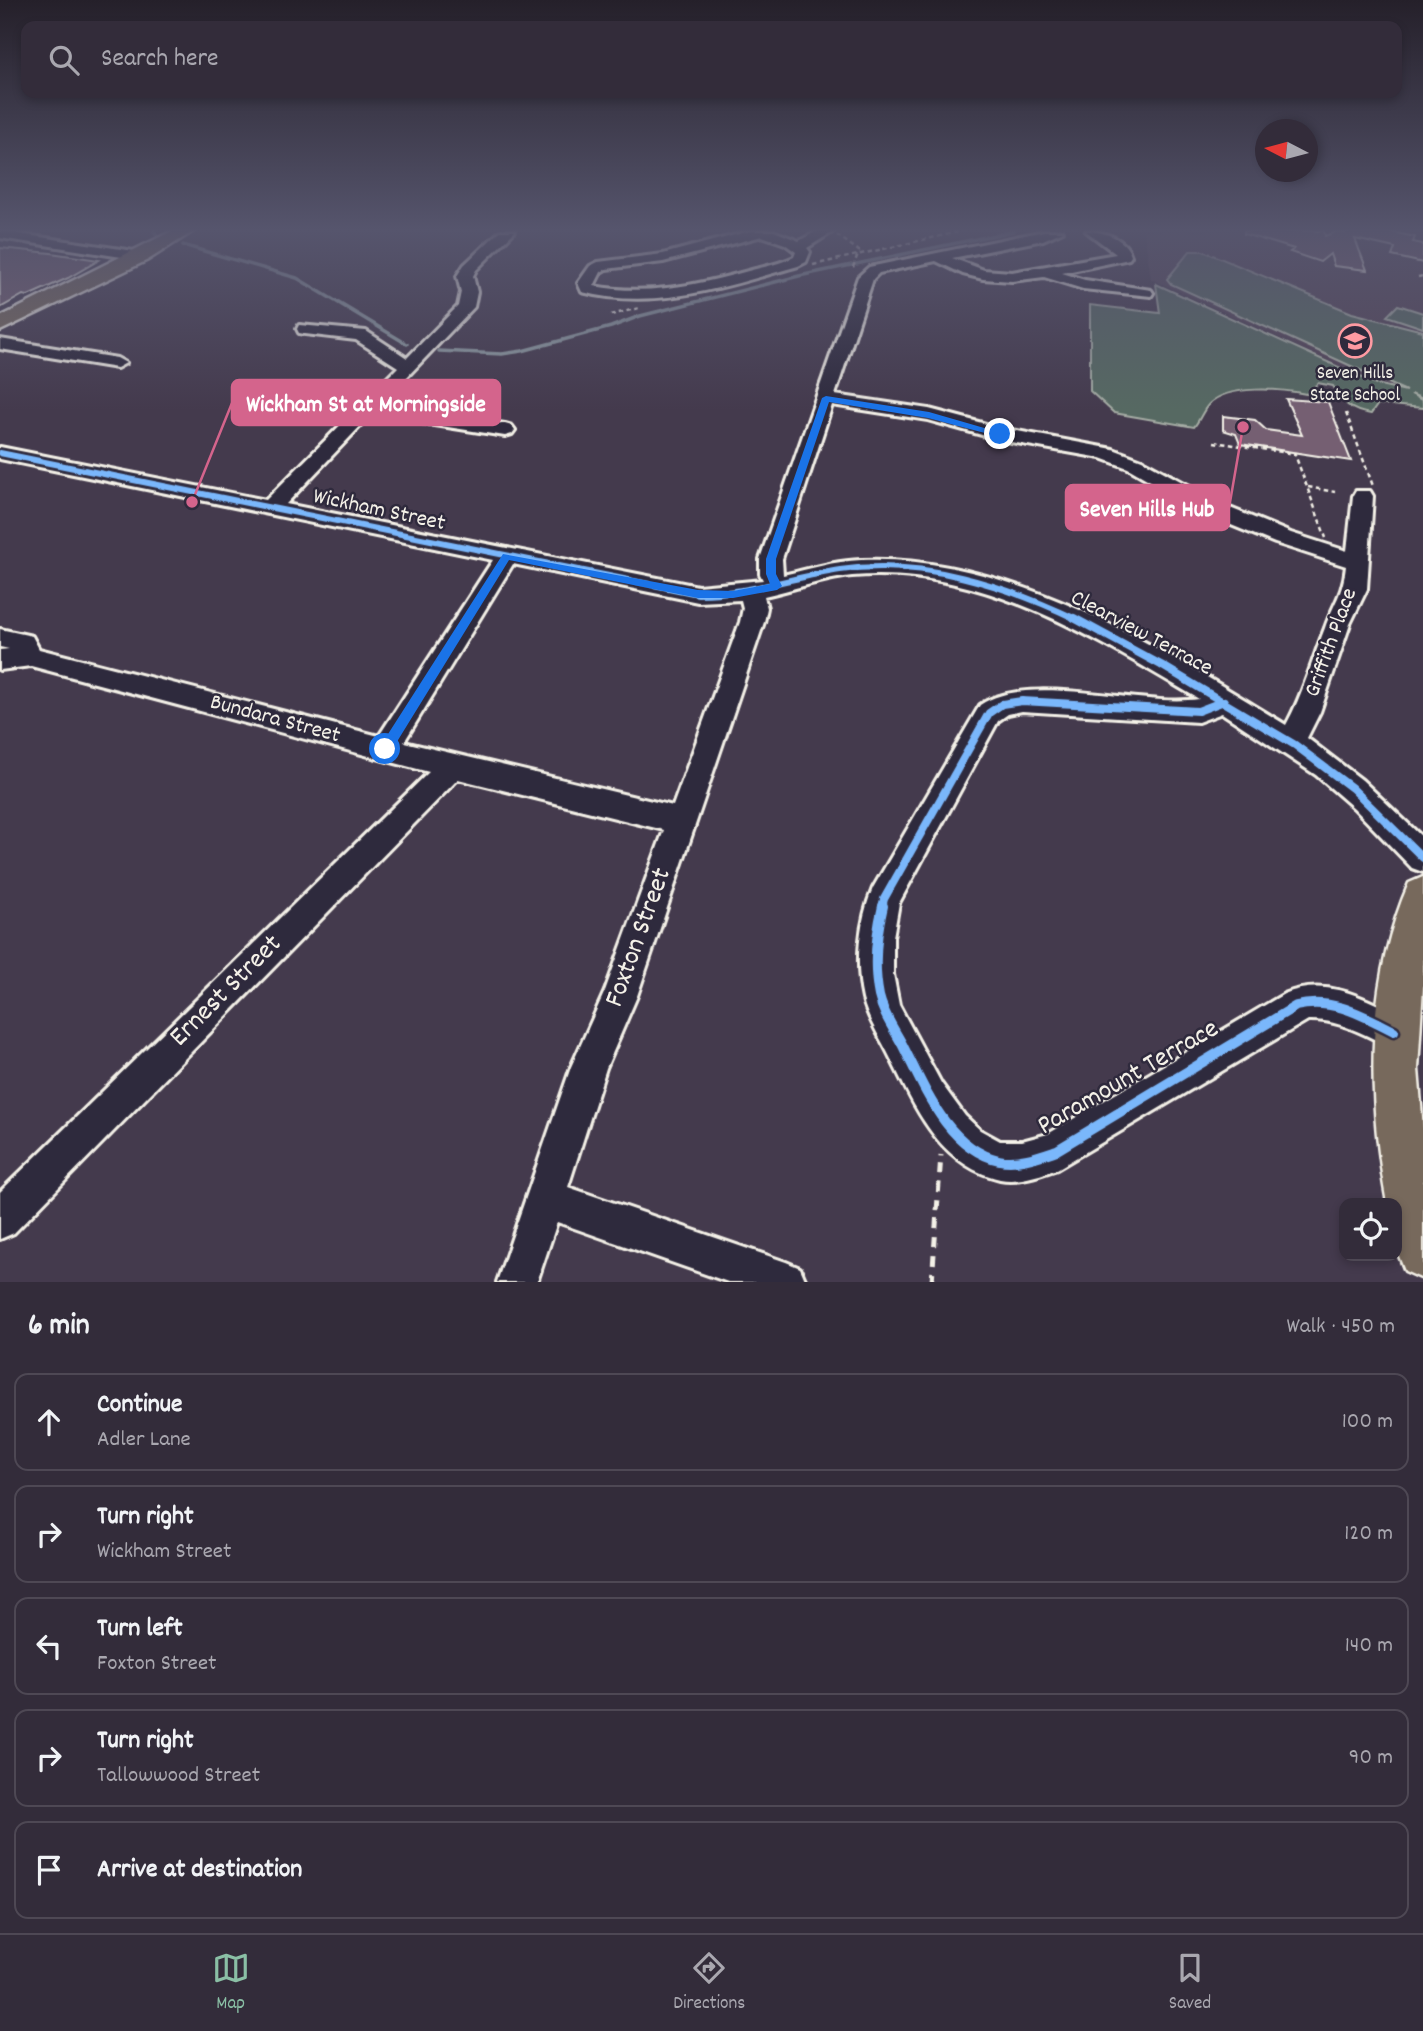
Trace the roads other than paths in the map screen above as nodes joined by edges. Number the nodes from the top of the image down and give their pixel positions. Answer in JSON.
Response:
{"nodes":[{"id":1,"x":70,"y":291,"type":"edge"},
{"id":2,"x":467,"y":291,"type":"edge"},
{"id":3,"x":592,"y":291,"type":"edge"},
{"id":4,"x":683,"y":291,"type":"edge"},
{"id":5,"x":860,"y":291,"type":"edge"},
{"id":6,"x":1130,"y":291,"type":"edge"},
{"id":7,"x":1145,"y":293,"type":"dead end"},
{"id":8,"x":0,"y":325,"type":"edge"},
{"id":9,"x":305,"y":329,"type":"dead end"},
{"id":10,"x":0,"y":344,"type":"edge"},
{"id":11,"x":412,"y":362,"type":"junction"},
{"id":12,"x":117,"y":363,"type":"dead end"},
{"id":13,"x":826,"y":398,"type":"junction"},
{"id":14,"x":367,"y":409,"type":"junction"},
{"id":15,"x":505,"y":430,"type":"dead end"},
{"id":16,"x":0,"y":453,"type":"edge"},
{"id":17,"x":1369,"y":492,"type":"road end"},
{"id":18,"x":270,"y":509,"type":"junction"},
{"id":19,"x":507,"y":556,"type":"junction"},
{"id":20,"x":1358,"y":562,"type":"junction"},
{"id":21,"x":764,"y":589,"type":"junction"},
{"id":22,"x":1,"y":656,"type":"edge"},
{"id":23,"x":1224,"y":701,"type":"junction"},
{"id":24,"x":1290,"y":744,"type":"junction"},
{"id":25,"x":385,"y":749,"type":"junction"},
{"id":26,"x":453,"y":766,"type":"junction"},
{"id":27,"x":683,"y":822,"type":"junction"},
{"id":28,"x":1423,"y":858,"type":"edge"},
{"id":29,"x":1423,"y":896,"type":"edge"},
{"id":30,"x":1394,"y":1031,"type":"junction"},
{"id":31,"x":547,"y":1199,"type":"junction"},
{"id":32,"x":0,"y":1219,"type":"edge"},
{"id":33,"x":1423,"y":1253,"type":"edge"},
{"id":34,"x":517,"y":1282,"type":"edge"},
{"id":35,"x":786,"y":1282,"type":"edge"}],
"edges":[{"from":1,"to":8,"type":"main road"},
{"from":2,"to":11,"type":"street"},
{"from":3,"to":4,"type":"street"},
{"from":5,"to":13,"type":"street","name":"Foxton Street"},
{"from":6,"to":7,"type":"street"},
{"from":9,"to":11,"type":"street"},
{"from":10,"to":12,"type":"street"},
{"from":11,"to":14,"type":"street"},
{"from":13,"to":20,"type":"street"},
{"from":13,"to":21,"type":"street","name":"Foxton Street"},
{"from":14,"to":15,"type":"street"},
{"from":14,"to":18,"type":"street"},
{"from":16,"to":18,"type":"street","name":"Wickham Street"},
{"from":17,"to":20,"type":"street","name":"Griffith Place"},
{"from":18,"to":19,"type":"street","name":"Wickham Street"},
{"from":19,"to":21,"type":"street","name":"Wickham Street"},
{"from":19,"to":25,"type":"street"},
{"from":20,"to":24,"type":"street","name":"Griffith Place"},
{"from":21,"to":23,"type":"street","name":"Clearview Terrace"},
{"from":21,"to":27,"type":"street","name":"Foxton Street"},
{"from":22,"to":25,"type":"street","name":"Bundara Street"},
{"from":23,"to":24,"type":"street","name":"Clearview Terrace"},
{"from":23,"to":30,"type":"street","name":"Paramount Terrace"},
{"from":24,"to":28,"type":"street","name":"Clearview Terrace"},
{"from":25,"to":26,"type":"street","name":"Bundara Street"},
{"from":26,"to":27,"type":"street","name":"Bundara Street"},
{"from":26,"to":32,"type":"street","name":"Ernest Street"},
{"from":27,"to":31,"type":"street","name":"Foxton Street"},
{"from":29,"to":30,"type":"main road"},
{"from":30,"to":33,"type":"main road"},
{"from":31,"to":34,"type":"street","name":"Foxton Street"},
{"from":31,"to":35,"type":"street"}]}
